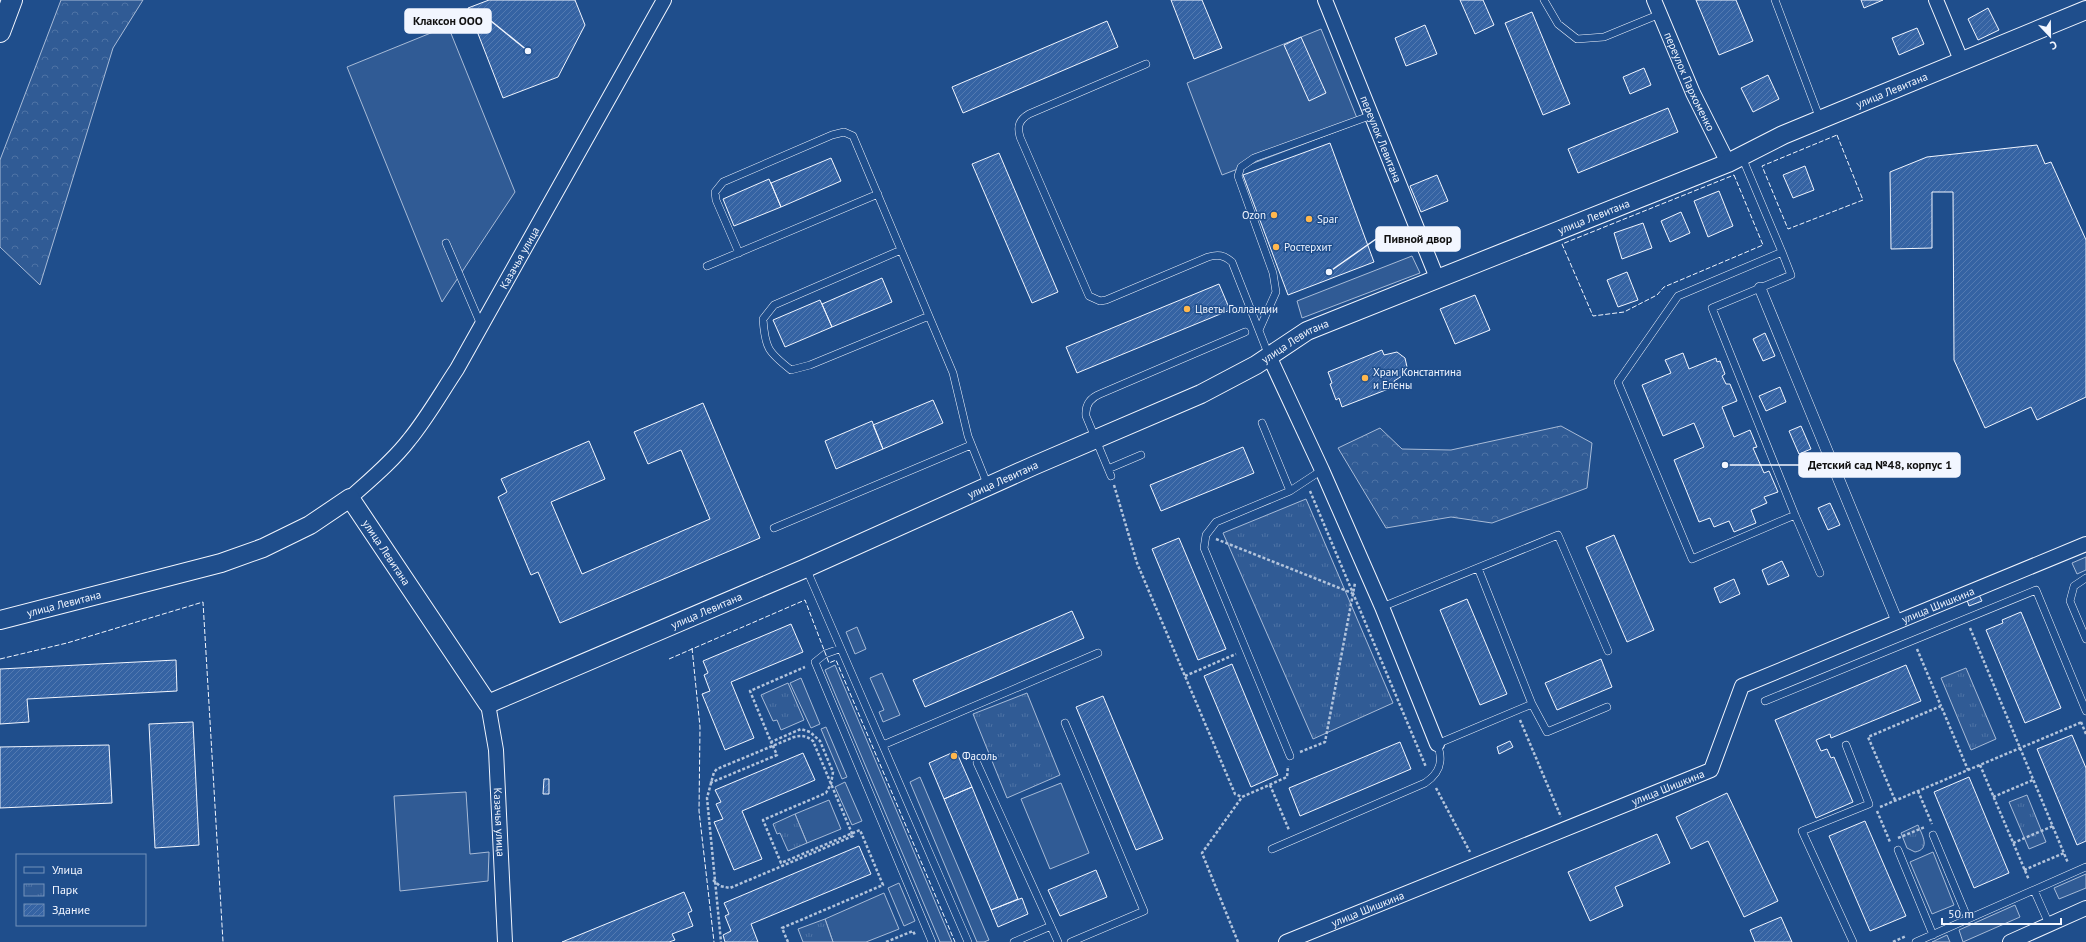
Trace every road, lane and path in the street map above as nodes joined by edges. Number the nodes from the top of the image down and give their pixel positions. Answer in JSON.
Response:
{"nodes":[{"id":1,"x":12,"y":0,"type":"edge"},
{"id":2,"x":664,"y":0,"type":"edge"},
{"id":3,"x":1325,"y":0,"type":"edge"},
{"id":4,"x":1544,"y":0,"type":"edge"},
{"id":5,"x":1654,"y":0,"type":"edge"},
{"id":6,"x":1774,"y":0,"type":"edge"},
{"id":7,"x":1936,"y":0,"type":"edge"},
{"id":8,"x":2086,"y":10,"type":"edge"},
{"id":9,"x":1660,"y":14,"type":"junction"},
{"id":10,"x":0,"y":32,"type":"edge"},
{"id":11,"x":1961,"y":60,"type":"junction"},
{"id":12,"x":1146,"y":64,"type":"dead end"},
{"id":13,"x":1372,"y":115,"type":"junction"},
{"id":14,"x":1820,"y":119,"type":"junction"},
{"id":15,"x":1735,"y":159,"type":"junction"},
{"id":16,"x":878,"y":194,"type":"junction"},
{"id":17,"x":446,"y":243,"type":"dead end"},
{"id":18,"x":901,"y":250,"type":"junction"},
{"id":19,"x":1782,"y":252,"type":"junction"},
{"id":20,"x":739,"y":253,"type":"junction"},
{"id":21,"x":707,"y":266,"type":"dead end"},
{"id":22,"x":1436,"y":278,"type":"junction"},
{"id":23,"x":1760,"y":288,"type":"junction"},
{"id":24,"x":929,"y":316,"type":"junction"},
{"id":25,"x":481,"y":326,"type":"junction"},
{"id":26,"x":1259,"y":330,"type":"junction"},
{"id":27,"x":1245,"y":332,"type":"dead end"},
{"id":28,"x":1269,"y":356,"type":"junction"},
{"id":29,"x":1262,"y":423,"type":"dead end"},
{"id":30,"x":1096,"y":439,"type":"junction"},
{"id":31,"x":971,"y":445,"type":"junction"},
{"id":32,"x":1141,"y":455,"type":"dead end"},
{"id":33,"x":1322,"y":470,"type":"junction"},
{"id":34,"x":1109,"y":473,"type":"junction"},
{"id":35,"x":1306,"y":481,"type":"junction"},
{"id":36,"x":988,"y":486,"type":"junction"},
{"id":37,"x":1290,"y":491,"type":"junction"},
{"id":38,"x":350,"y":498,"type":"junction"},
{"id":39,"x":1795,"y":515,"type":"junction"},
{"id":40,"x":774,"y":528,"type":"dead end"},
{"id":41,"x":1206,"y":535,"type":"junction"},
{"id":42,"x":2086,"y":544,"type":"edge"},
{"id":43,"x":1360,"y":557,"type":"junction"},
{"id":44,"x":806,"y":568,"type":"junction"},
{"id":45,"x":1478,"y":568,"type":"junction"},
{"id":46,"x":1820,"y":573,"type":"dead end"},
{"id":47,"x":2086,"y":578,"type":"edge"},
{"id":48,"x":1353,"y":593,"type":"junction"},
{"id":49,"x":1382,"y":607,"type":"junction"},
{"id":50,"x":1966,"y":619,"type":"junction"},
{"id":51,"x":0,"y":620,"type":"edge"},
{"id":52,"x":1897,"y":622,"type":"junction"},
{"id":53,"x":2086,"y":639,"type":"edge"},
{"id":54,"x":1914,"y":640,"type":"junction"},
{"id":55,"x":839,"y":649,"type":"junction"},
{"id":56,"x":1246,"y":649,"type":"junction"},
{"id":57,"x":1608,"y":651,"type":"dead end"},
{"id":58,"x":1098,"y":653,"type":"dead end"},
{"id":59,"x":815,"y":662,"type":"junction"},
{"id":60,"x":1185,"y":676,"type":"junction"},
{"id":61,"x":1765,"y":701,"type":"dead end"},
{"id":62,"x":488,"y":704,"type":"junction"},
{"id":63,"x":1532,"y":704,"type":"junction"},
{"id":64,"x":1941,"y":706,"type":"junction"},
{"id":65,"x":1607,"y":707,"type":"dead end"},
{"id":66,"x":2086,"y":711,"type":"edge"},
{"id":67,"x":2086,"y":720,"type":"edge"},
{"id":68,"x":2081,"y":722,"type":"junction"},
{"id":69,"x":1065,"y":723,"type":"dead end"},
{"id":70,"x":2086,"y":734,"type":"edge"},
{"id":71,"x":1526,"y":735,"type":"dead end"},
{"id":72,"x":771,"y":742,"type":"junction"},
{"id":73,"x":1437,"y":744,"type":"junction"},
{"id":74,"x":883,"y":745,"type":"junction"},
{"id":75,"x":1846,"y":745,"type":"dead end"},
{"id":76,"x":772,"y":746,"type":"junction"},
{"id":77,"x":2020,"y":748,"type":"junction"},
{"id":78,"x":1290,"y":756,"type":"junction"},
{"id":79,"x":977,"y":763,"type":"dead end"},
{"id":80,"x":1980,"y":765,"type":"junction"},
{"id":81,"x":1968,"y":770,"type":"junction"},
{"id":82,"x":1431,"y":779,"type":"junction"},
{"id":83,"x":2033,"y":780,"type":"junction"},
{"id":84,"x":710,"y":783,"type":"junction"},
{"id":85,"x":831,"y":784,"type":"junction"},
{"id":86,"x":1270,"y":785,"type":"junction"},
{"id":87,"x":1918,"y":791,"type":"junction"},
{"id":88,"x":1242,"y":796,"type":"junction"},
{"id":89,"x":1993,"y":796,"type":"junction"},
{"id":90,"x":1895,"y":800,"type":"junction"},
{"id":91,"x":1936,"y":822,"type":"dead end"},
{"id":92,"x":1932,"y":824,"type":"junction"},
{"id":93,"x":2053,"y":826,"type":"junction"},
{"id":94,"x":1566,"y":829,"type":"junction"},
{"id":95,"x":852,"y":833,"type":"junction"},
{"id":96,"x":1933,"y":835,"type":"dead end"},
{"id":97,"x":1293,"y":840,"type":"junction"},
{"id":98,"x":1890,"y":842,"type":"junction"},
{"id":99,"x":2013,"y":843,"type":"junction"},
{"id":100,"x":1885,"y":844,"type":"dead end"},
{"id":101,"x":1272,"y":849,"type":"dead end"},
{"id":102,"x":1898,"y":850,"type":"dead end"},
{"id":103,"x":2064,"y":853,"type":"junction"},
{"id":104,"x":781,"y":865,"type":"junction"},
{"id":105,"x":1477,"y":865,"type":"junction"},
{"id":106,"x":2086,"y":868,"type":"edge"},
{"id":107,"x":2024,"y":870,"type":"junction"},
{"id":108,"x":2073,"y":873,"type":"junction"},
{"id":109,"x":714,"y":880,"type":"junction"},
{"id":110,"x":2033,"y":891,"type":"junction"},
{"id":111,"x":2086,"y":908,"type":"edge"},
{"id":112,"x":1968,"y":919,"type":"junction"},
{"id":113,"x":2049,"y":924,"type":"junction"},
{"id":114,"x":1051,"y":926,"type":"junction"},
{"id":115,"x":1933,"y":935,"type":"junction"},
{"id":116,"x":916,"y":936,"type":"dead end"},
{"id":117,"x":505,"y":942,"type":"edge"},
{"id":118,"x":721,"y":942,"type":"edge"},
{"id":119,"x":788,"y":942,"type":"edge"},
{"id":120,"x":886,"y":942,"type":"edge"},
{"id":121,"x":932,"y":942,"type":"edge"},
{"id":122,"x":968,"y":942,"type":"edge"},
{"id":123,"x":1014,"y":942,"type":"edge"},
{"id":124,"x":1058,"y":942,"type":"edge"},
{"id":125,"x":1071,"y":942,"type":"edge"},
{"id":126,"x":1238,"y":942,"type":"edge"},
{"id":127,"x":1286,"y":942,"type":"edge"},
{"id":128,"x":1853,"y":942,"type":"edge"},
{"id":129,"x":1916,"y":942,"type":"edge"},
{"id":130,"x":2010,"y":942,"type":"edge"}],
"edges":[{"from":1,"to":10,"type":"main road"},
{"from":2,"to":25,"type":"street","name":"Казачья улица"},
{"from":3,"to":13,"type":"street","name":"переулок Левитана"},
{"from":4,"to":9,"type":"lane"},
{"from":5,"to":9,"type":"street","name":"переулок Пархоменко"},
{"from":6,"to":14,"type":"lane"},
{"from":7,"to":11,"type":"street"},
{"from":8,"to":11,"type":"street","name":"улица Левитана"},
{"from":9,"to":15,"type":"street","name":"переулок Пархоменко"},
{"from":11,"to":14,"type":"street","name":"улица Левитана"},
{"from":12,"to":26,"type":"lane"},
{"from":13,"to":22,"type":"street","name":"переулок Левитана"},
{"from":13,"to":26,"type":"lane"},
{"from":14,"to":15,"type":"street","name":"улица Левитана"},
{"from":15,"to":19,"type":"lane"},
{"from":15,"to":22,"type":"street","name":"улица Левитана"},
{"from":16,"to":18,"type":"lane"},
{"from":16,"to":20,"type":"lane"},
{"from":16,"to":20,"type":"lane"},
{"from":17,"to":25,"type":"lane"},
{"from":18,"to":24,"type":"lane"},
{"from":18,"to":24,"type":"lane"},
{"from":19,"to":23,"type":"lane"},
{"from":19,"to":39,"type":"lane"},
{"from":20,"to":21,"type":"lane"},
{"from":22,"to":28,"type":"street","name":"улица Левитана"},
{"from":23,"to":39,"type":"lane"},
{"from":23,"to":52,"type":"street"},
{"from":24,"to":31,"type":"lane"},
{"from":25,"to":38,"type":"street","name":"Казачья улица"},
{"from":26,"to":28,"type":"lane"},
{"from":27,"to":30,"type":"lane"},
{"from":28,"to":30,"type":"street","name":"улица Левитана"},
{"from":28,"to":33,"type":"street"},
{"from":29,"to":37,"type":"lane"},
{"from":30,"to":34,"type":"lane"},
{"from":30,"to":36,"type":"street","name":"улица Левитана"},
{"from":31,"to":36,"type":"lane"},
{"from":31,"to":40,"type":"lane"},
{"from":32,"to":34,"type":"lane"},
{"from":33,"to":35,"type":"lane"},
{"from":33,"to":43,"type":"street"},
{"from":34,"to":60,"type":"path"},
{"from":35,"to":37,"type":"lane"},
{"from":35,"to":48,"type":"path"},
{"from":36,"to":44,"type":"street","name":"улица Левитана"},
{"from":37,"to":41,"type":"lane"},
{"from":38,"to":51,"type":"street","name":"улица Левитана"},
{"from":38,"to":62,"type":"street","name":"улица Левитана"},
{"from":39,"to":46,"type":"lane"},
{"from":41,"to":48,"type":"path"},
{"from":41,"to":56,"type":"lane"},
{"from":42,"to":52,"type":"street","name":"улица Шишкина"},
{"from":43,"to":48,"type":"path"},
{"from":43,"to":49,"type":"street"},
{"from":44,"to":55,"type":"lane"},
{"from":44,"to":62,"type":"street","name":"улица Левитана"},
{"from":45,"to":49,"type":"lane"},
{"from":45,"to":57,"type":"lane"},
{"from":45,"to":63,"type":"lane"},
{"from":47,"to":53,"type":"lane"},
{"from":48,"to":78,"type":"path"},
{"from":48,"to":82,"type":"path"},
{"from":49,"to":73,"type":"street"},
{"from":50,"to":54,"type":"lane"},
{"from":50,"to":66,"type":"lane"},
{"from":50,"to":77,"type":"path"},
{"from":52,"to":94,"type":"street","name":"улица Шишкина"},
{"from":54,"to":61,"type":"lane"},
{"from":54,"to":64,"type":"path"},
{"from":55,"to":59,"type":"lane"},
{"from":55,"to":74,"type":"lane"},
{"from":56,"to":60,"type":"path"},
{"from":56,"to":78,"type":"lane"},
{"from":58,"to":74,"type":"lane"},
{"from":59,"to":72,"type":"path"},
{"from":59,"to":121,"type":"lane"},
{"from":60,"to":88,"type":"path"},
{"from":62,"to":117,"type":"street","name":"Казачья улица"},
{"from":63,"to":65,"type":"lane"},
{"from":63,"to":73,"type":"lane"},
{"from":64,"to":81,"type":"path"},
{"from":64,"to":90,"type":"path"},
{"from":67,"to":68,"type":"path"},
{"from":68,"to":70,"type":"path"},
{"from":68,"to":77,"type":"path"},
{"from":69,"to":125,"type":"lane"},
{"from":71,"to":94,"type":"path"},
{"from":72,"to":76,"type":"path"},
{"from":72,"to":85,"type":"path"},
{"from":73,"to":82,"type":"lane"},
{"from":74,"to":122,"type":"lane"},
{"from":75,"to":128,"type":"lane"},
{"from":76,"to":84,"type":"path"},
{"from":76,"to":84,"type":"path"},
{"from":76,"to":85,"type":"path"},
{"from":77,"to":80,"type":"path"},
{"from":77,"to":83,"type":"path"},
{"from":78,"to":86,"type":"path"},
{"from":79,"to":114,"type":"lane"},
{"from":80,"to":81,"type":"path"},
{"from":80,"to":89,"type":"path"},
{"from":81,"to":87,"type":"path"},
{"from":82,"to":97,"type":"lane"},
{"from":82,"to":105,"type":"path"},
{"from":83,"to":89,"type":"path"},
{"from":83,"to":93,"type":"path"},
{"from":84,"to":109,"type":"path"},
{"from":85,"to":95,"type":"path"},
{"from":85,"to":104,"type":"path"},
{"from":86,"to":88,"type":"path"},
{"from":86,"to":97,"type":"path"},
{"from":87,"to":90,"type":"path"},
{"from":87,"to":92,"type":"path"},
{"from":88,"to":126,"type":"path"},
{"from":89,"to":99,"type":"path"},
{"from":90,"to":98,"type":"path"},
{"from":91,"to":92,"type":"path"},
{"from":92,"to":98,"type":"path"},
{"from":93,"to":99,"type":"path"},
{"from":93,"to":103,"type":"path"},
{"from":94,"to":105,"type":"street","name":"улица Шишкина"},
{"from":95,"to":104,"type":"path"},
{"from":95,"to":119,"type":"path"},
{"from":96,"to":112,"type":"lane"},
{"from":97,"to":101,"type":"lane"},
{"from":98,"to":100,"type":"path"},
{"from":99,"to":107,"type":"path"},
{"from":102,"to":115,"type":"lane"},
{"from":103,"to":107,"type":"path"},
{"from":103,"to":108,"type":"path"},
{"from":104,"to":109,"type":"path"},
{"from":105,"to":127,"type":"street","name":"улица Шишкина"},
{"from":106,"to":108,"type":"lane"},
{"from":107,"to":110,"type":"path"},
{"from":108,"to":110,"type":"lane"},
{"from":109,"to":118,"type":"path"},
{"from":110,"to":112,"type":"lane"},
{"from":110,"to":113,"type":"lane"},
{"from":111,"to":113,"type":"street"},
{"from":112,"to":115,"type":"lane"},
{"from":113,"to":130,"type":"street"},
{"from":114,"to":123,"type":"lane"},
{"from":114,"to":124,"type":"lane"},
{"from":115,"to":129,"type":"lane"},
{"from":116,"to":120,"type":"path"}]}
